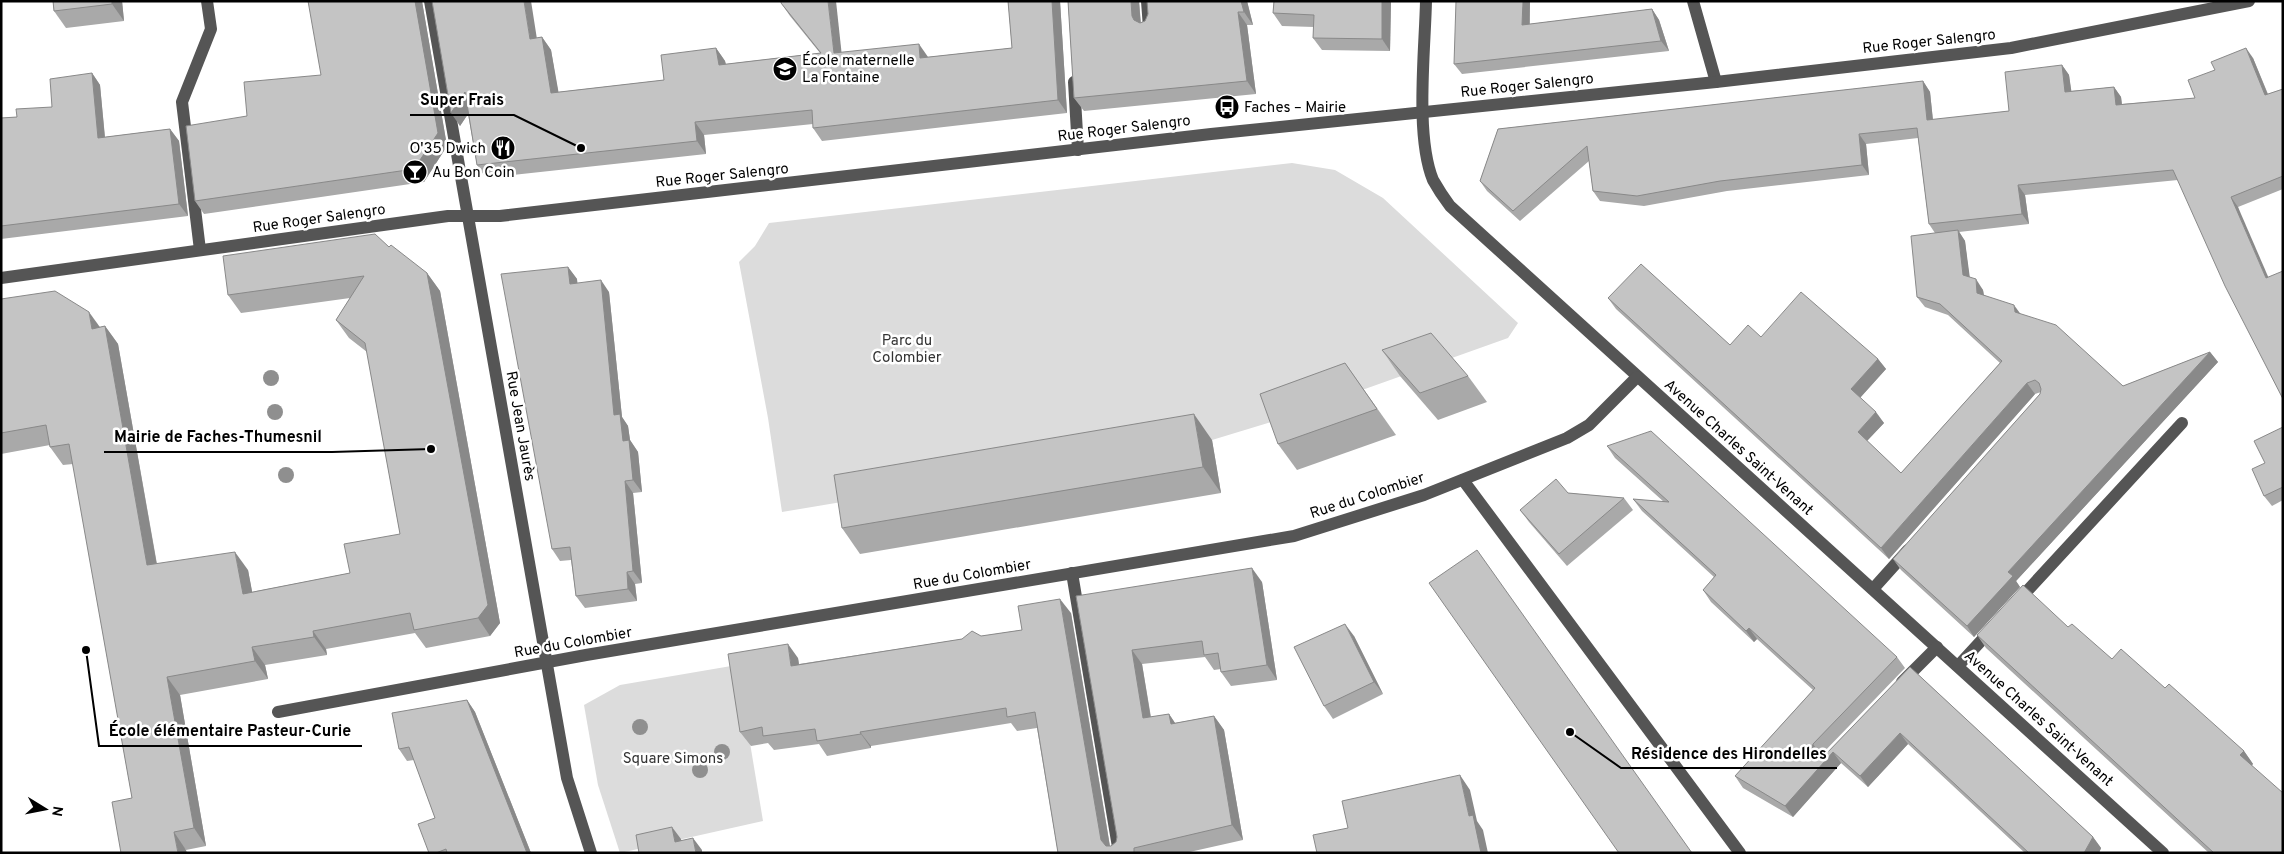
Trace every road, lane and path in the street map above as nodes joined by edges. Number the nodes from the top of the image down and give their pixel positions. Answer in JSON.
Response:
{"nodes":[{"id":1,"x":207,"y":1,"type":"edge"},
{"id":2,"x":430,"y":1,"type":"edge"},
{"id":3,"x":1147,"y":1,"type":"edge"},
{"id":4,"x":1426,"y":1,"type":"edge"},
{"id":5,"x":1693,"y":1,"type":"edge"},
{"id":6,"x":2249,"y":1,"type":"edge"},
{"id":7,"x":1149,"y":28,"type":"edge"},
{"id":8,"x":1073,"y":70,"type":"edge"},
{"id":9,"x":1716,"y":82,"type":"junction"},
{"id":10,"x":1423,"y":112,"type":"junction"},
{"id":11,"x":1078,"y":150,"type":"junction"},
{"id":12,"x":467,"y":215,"type":"junction"},
{"id":13,"x":200,"y":250,"type":"junction"},
{"id":14,"x":1,"y":278,"type":"edge"},
{"id":15,"x":1637,"y":377,"type":"junction"},
{"id":16,"x":2182,"y":423,"type":"dead end"},
{"id":17,"x":1463,"y":480,"type":"junction"},
{"id":18,"x":1914,"y":543,"type":"edge"},
{"id":19,"x":1072,"y":573,"type":"junction"},
{"id":20,"x":1873,"y":589,"type":"junction"},
{"id":21,"x":1938,"y":647,"type":"junction"},
{"id":22,"x":546,"y":663,"type":"junction"},
{"id":23,"x":1958,"y":666,"type":"junction"},
{"id":24,"x":1892,"y":693,"type":"edge"},
{"id":25,"x":278,"y":712,"type":"dead end"},
{"id":26,"x":591,"y":853,"type":"edge"},
{"id":27,"x":1119,"y":853,"type":"edge"},
{"id":28,"x":1740,"y":853,"type":"edge"},
{"id":29,"x":2162,"y":853,"type":"edge"}],
"edges":[{"from":1,"to":13,"type":"street"},
{"from":2,"to":12,"type":"street","name":"Rue Jean Jaurès"},
{"from":3,"to":7,"type":"street"},
{"from":4,"to":10,"type":"street","name":"Avenue Charles Saint-Venant"},
{"from":5,"to":9,"type":"street"},
{"from":6,"to":9,"type":"street","name":"Rue Roger Salengro"},
{"from":8,"to":11,"type":"street"},
{"from":9,"to":10,"type":"street","name":"Rue Roger Salengro"},
{"from":10,"to":11,"type":"street","name":"Rue Roger Salengro"},
{"from":10,"to":15,"type":"street","name":"Avenue Charles Saint-Venant"},
{"from":11,"to":12,"type":"street","name":"Rue Roger Salengro"},
{"from":12,"to":13,"type":"street","name":"Rue Roger Salengro"},
{"from":12,"to":22,"type":"street","name":"Rue Jean Jaurès"},
{"from":13,"to":14,"type":"street","name":"Rue Roger Salengro"},
{"from":15,"to":17,"type":"street","name":"Rue du Colombier"},
{"from":15,"to":20,"type":"street","name":"Avenue Charles Saint-Venant"},
{"from":16,"to":23,"type":"street"},
{"from":17,"to":19,"type":"street","name":"Rue du Colombier"},
{"from":17,"to":28,"type":"street"},
{"from":18,"to":20,"type":"street"},
{"from":19,"to":22,"type":"street","name":"Rue du Colombier"},
{"from":19,"to":27,"type":"street"},
{"from":20,"to":21,"type":"street","name":"Avenue Charles Saint-Venant"},
{"from":21,"to":23,"type":"street","name":"Avenue Charles Saint-Venant"},
{"from":21,"to":24,"type":"street"},
{"from":22,"to":25,"type":"street","name":"Rue du Colombier"},
{"from":22,"to":26,"type":"street","name":"Rue Jean Jaurès"},
{"from":23,"to":29,"type":"street","name":"Avenue Charles Saint-Venant"}]}
